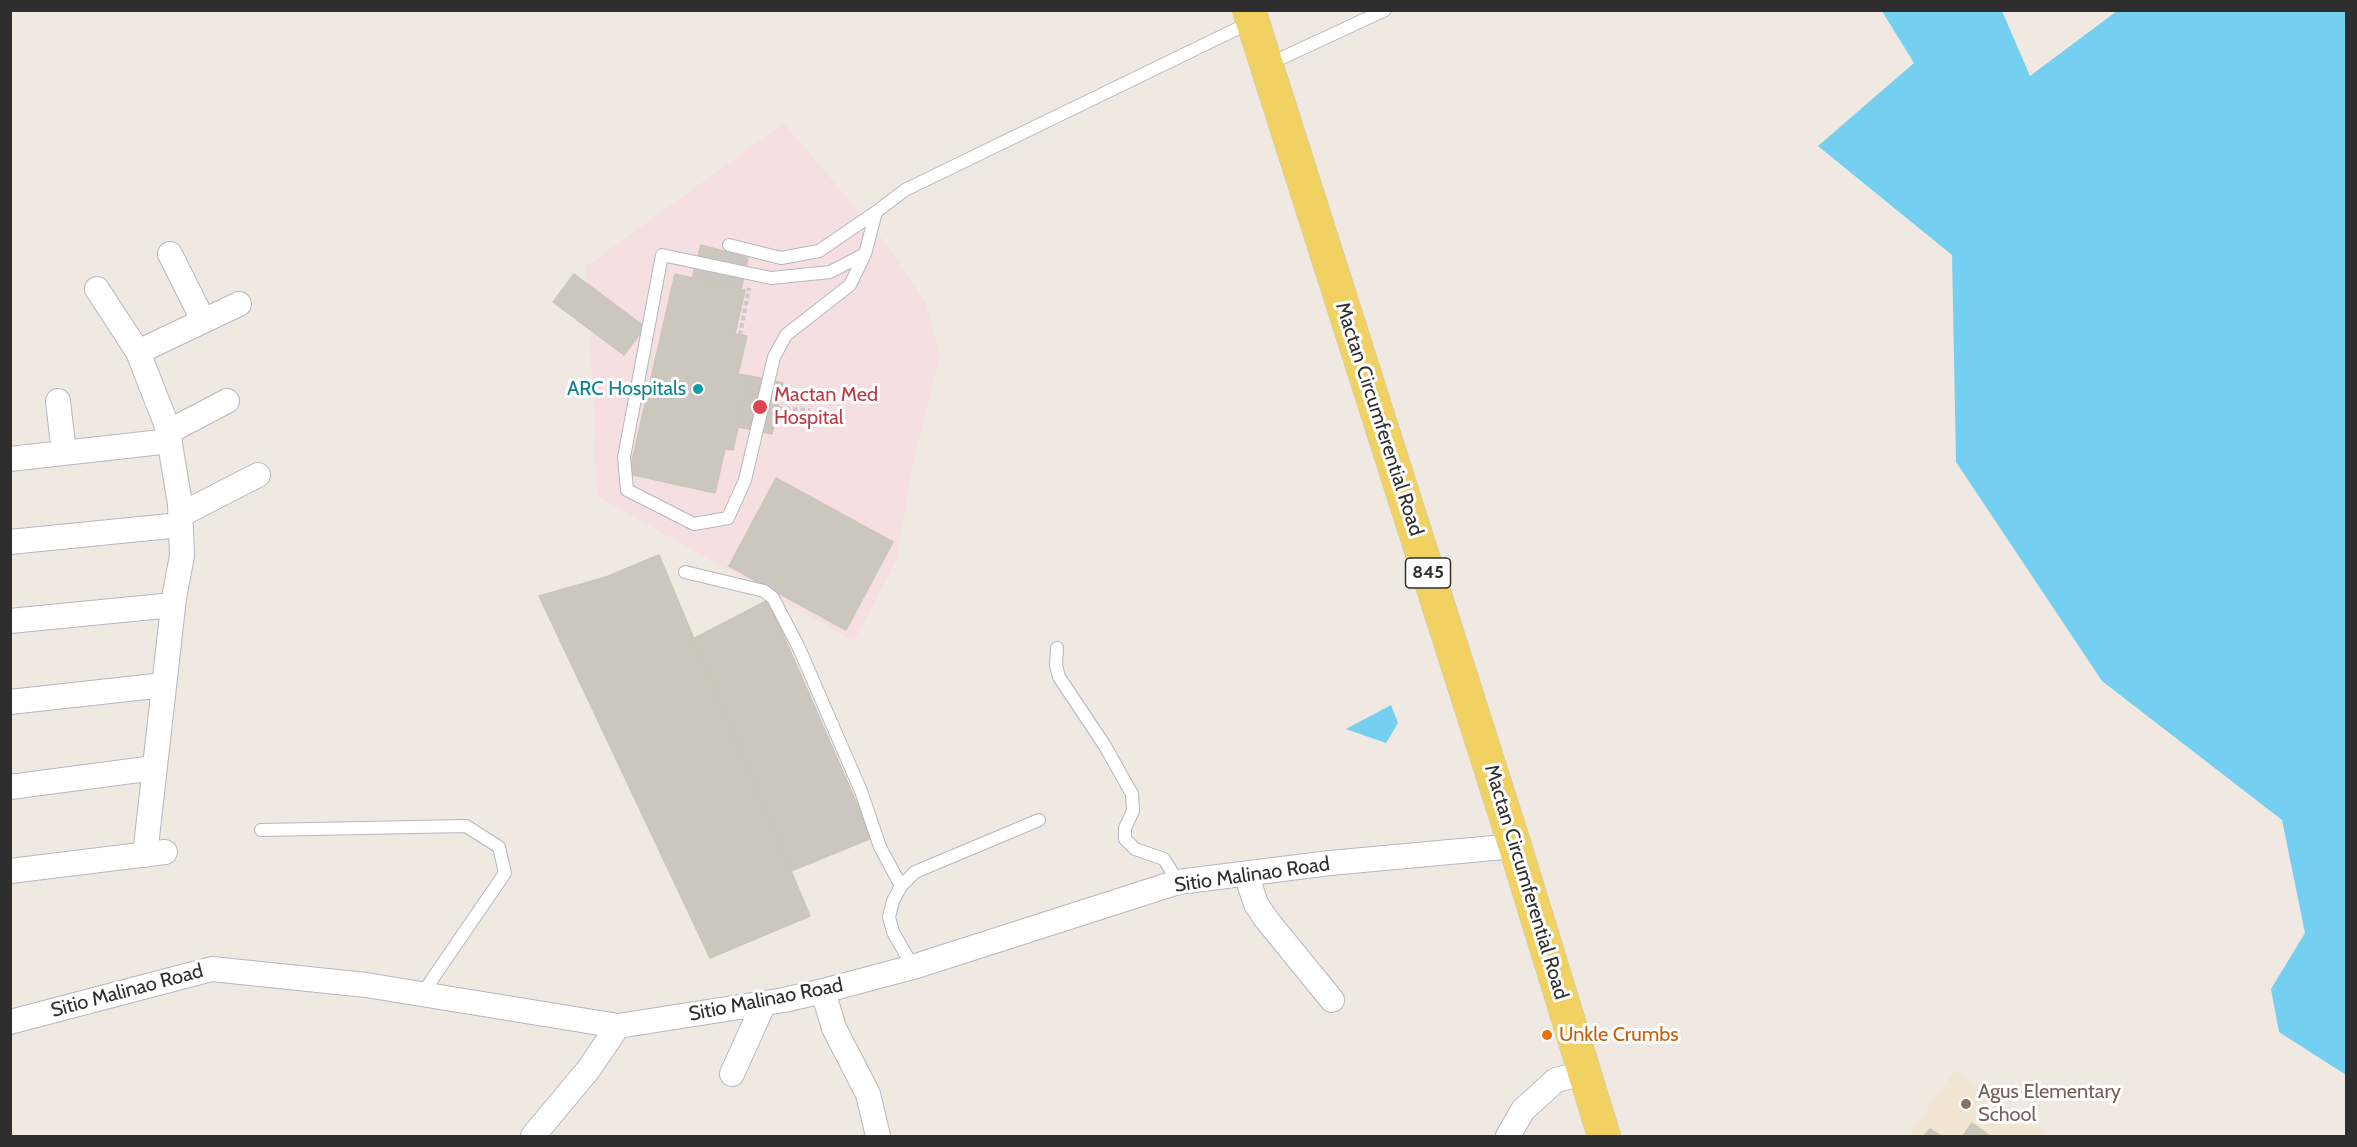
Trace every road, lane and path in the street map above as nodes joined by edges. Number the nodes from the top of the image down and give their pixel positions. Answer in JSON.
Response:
{"nodes":[{"id":1,"x":1385,"y":10,"type":"edge"},
{"id":2,"x":1251,"y":16,"type":"edge"},
{"id":3,"x":1266,"y":65,"type":"junction"},
{"id":4,"x":876,"y":212,"type":"junction"},
{"id":5,"x":729,"y":245,"type":"dead end"},
{"id":6,"x":170,"y":254,"type":"dead end"},
{"id":7,"x":865,"y":254,"type":"junction"},
{"id":8,"x":750,"y":285,"type":"dead end"},
{"id":9,"x":97,"y":289,"type":"dead end"},
{"id":10,"x":238,"y":303,"type":"dead end"},
{"id":11,"x":203,"y":320,"type":"junction"},
{"id":12,"x":740,"y":335,"type":"dead end"},
{"id":13,"x":138,"y":352,"type":"junction"},
{"id":14,"x":58,"y":401,"type":"dead end"},
{"id":15,"x":227,"y":401,"type":"dead end"},
{"id":16,"x":778,"y":408,"type":"dead end"},
{"id":17,"x":810,"y":410,"type":"dead end"},
{"id":18,"x":169,"y":437,"type":"junction"},
{"id":19,"x":64,"y":453,"type":"junction"},
{"id":20,"x":10,"y":459,"type":"edge"},
{"id":21,"x":258,"y":475,"type":"dead end"},
{"id":22,"x":180,"y":520,"type":"junction"},
{"id":23,"x":10,"y":542,"type":"edge"},
{"id":24,"x":685,"y":572,"type":"dead end"},
{"id":25,"x":173,"y":605,"type":"junction"},
{"id":26,"x":10,"y":621,"type":"edge"},
{"id":27,"x":1057,"y":648,"type":"dead end"},
{"id":28,"x":164,"y":685,"type":"junction"},
{"id":29,"x":10,"y":702,"type":"edge"},
{"id":30,"x":154,"y":768,"type":"junction"},
{"id":31,"x":10,"y":787,"type":"edge"},
{"id":32,"x":1039,"y":820,"type":"dead end"},
{"id":33,"x":261,"y":830,"type":"dead end"},
{"id":34,"x":1515,"y":846,"type":"junction"},
{"id":35,"x":10,"y":871,"type":"edge"},
{"id":36,"x":1246,"y":874,"type":"junction"},
{"id":37,"x":1178,"y":882,"type":"junction"},
{"id":38,"x":901,"y":886,"type":"junction"},
{"id":39,"x":913,"y":967,"type":"junction"},
{"id":40,"x":823,"y":991,"type":"junction"},
{"id":41,"x":422,"y":994,"type":"junction"},
{"id":42,"x":1332,"y":1000,"type":"dead end"},
{"id":43,"x":764,"y":1003,"type":"junction"},
{"id":44,"x":10,"y":1022,"type":"edge"},
{"id":45,"x":618,"y":1026,"type":"junction"},
{"id":46,"x":1584,"y":1072,"type":"junction"},
{"id":47,"x":732,"y":1074,"type":"dead end"},
{"id":48,"x":533,"y":1137,"type":"edge"},
{"id":49,"x":878,"y":1137,"type":"edge"},
{"id":50,"x":1508,"y":1137,"type":"edge"},
{"id":51,"x":1604,"y":1137,"type":"edge"}],
"edges":[{"from":1,"to":3,"type":"lane"},
{"from":2,"to":3,"type":"main road","name":"Mactan Circumferential Road","number":"845"},
{"from":2,"to":4,"type":"lane"},
{"from":3,"to":34,"type":"main road","name":"Mactan Circumferential Road","number":"845"},
{"from":4,"to":5,"type":"lane"},
{"from":4,"to":7,"type":"lane"},
{"from":6,"to":11,"type":"street"},
{"from":7,"to":7,"type":"lane"},
{"from":8,"to":12,"type":"path"},
{"from":9,"to":13,"type":"street"},
{"from":10,"to":11,"type":"street"},
{"from":11,"to":13,"type":"street"},
{"from":13,"to":18,"type":"street"},
{"from":14,"to":19,"type":"street"},
{"from":15,"to":18,"type":"street"},
{"from":16,"to":17,"type":"path"},
{"from":18,"to":19,"type":"street"},
{"from":18,"to":22,"type":"street"},
{"from":19,"to":20,"type":"street"},
{"from":21,"to":22,"type":"street"},
{"from":22,"to":23,"type":"street"},
{"from":22,"to":25,"type":"street"},
{"from":24,"to":38,"type":"lane"},
{"from":25,"to":26,"type":"street"},
{"from":25,"to":28,"type":"street"},
{"from":27,"to":37,"type":"lane"},
{"from":28,"to":29,"type":"street"},
{"from":28,"to":30,"type":"street"},
{"from":30,"to":31,"type":"street"},
{"from":30,"to":35,"type":"street"},
{"from":32,"to":38,"type":"lane"},
{"from":33,"to":41,"type":"lane"},
{"from":34,"to":36,"type":"street","name":"Sitio Malinao Road"},
{"from":34,"to":46,"type":"main road","name":"Mactan Circumferential Road","number":"845"},
{"from":36,"to":37,"type":"street","name":"Sitio Malinao Road"},
{"from":36,"to":42,"type":"street"},
{"from":37,"to":39,"type":"street","name":"Sitio Malinao Road"},
{"from":38,"to":39,"type":"lane"},
{"from":39,"to":40,"type":"street","name":"Sitio Malinao Road"},
{"from":40,"to":43,"type":"street","name":"Sitio Malinao Road"},
{"from":40,"to":49,"type":"street"},
{"from":41,"to":44,"type":"street","name":"Sitio Malinao Road"},
{"from":41,"to":45,"type":"street","name":"Sitio Malinao Road"},
{"from":43,"to":45,"type":"street","name":"Sitio Malinao Road"},
{"from":43,"to":47,"type":"street"},
{"from":45,"to":48,"type":"street"},
{"from":46,"to":50,"type":"street"},
{"from":46,"to":51,"type":"main road","name":"Mactan Circumferential Road","number":"845"}]}
